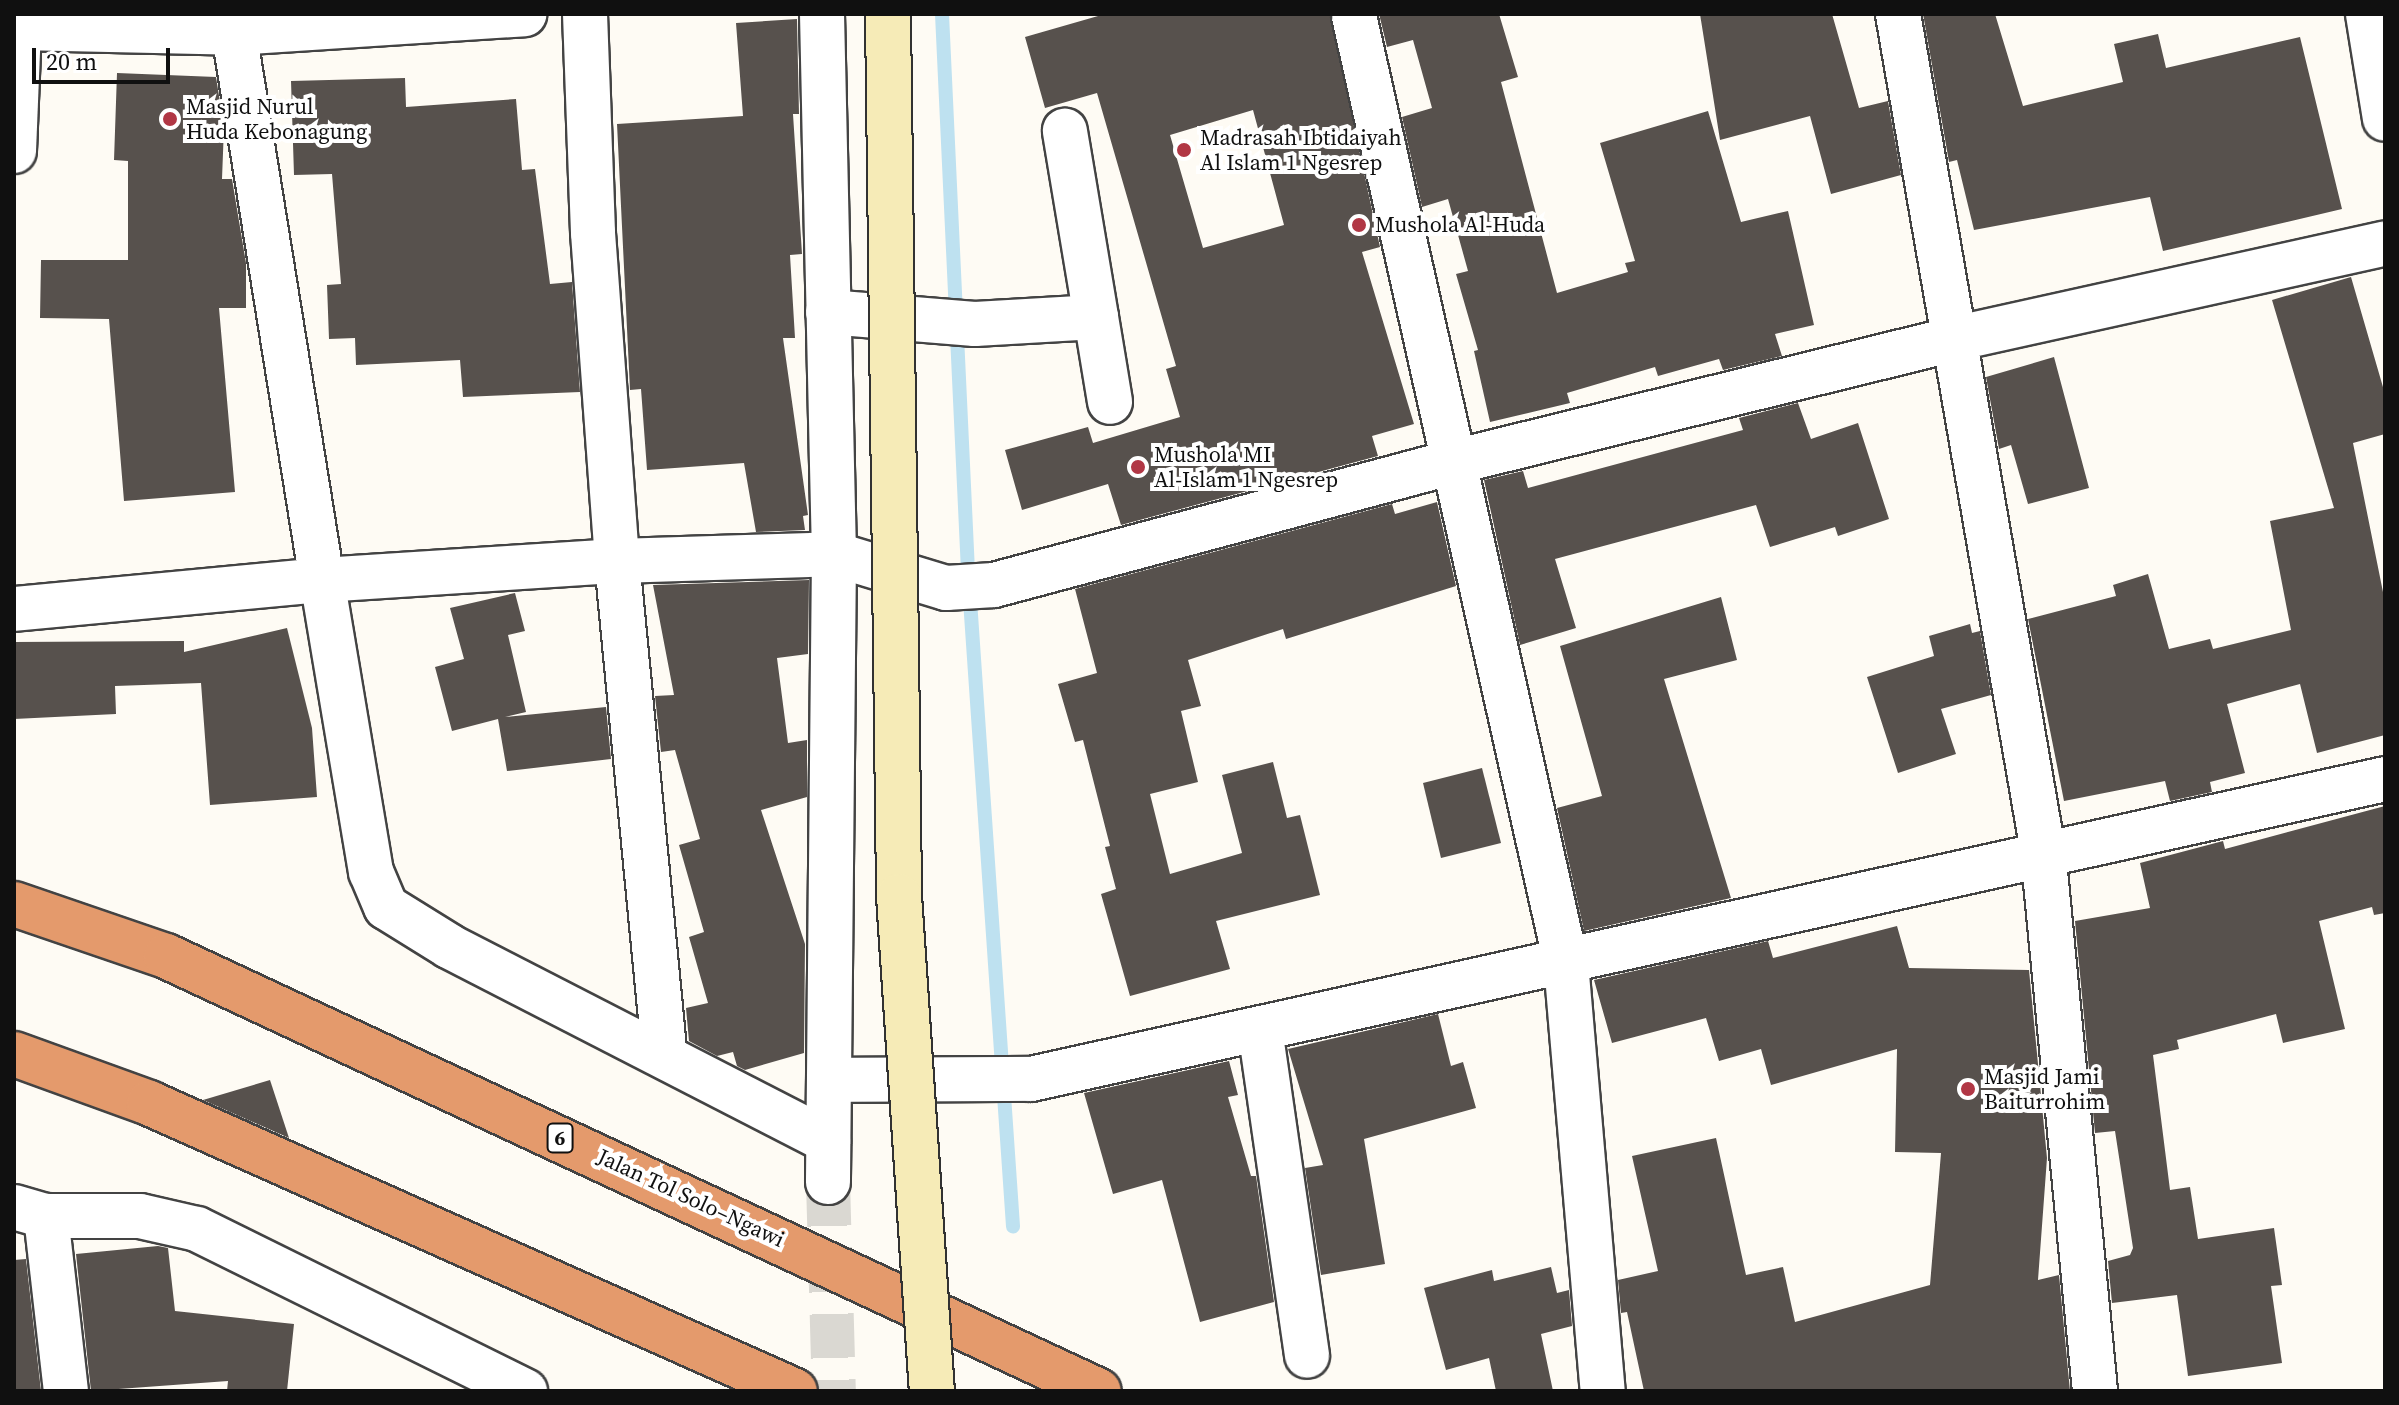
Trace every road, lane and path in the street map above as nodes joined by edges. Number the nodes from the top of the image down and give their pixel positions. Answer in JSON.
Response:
{"nodes":[{"id":1,"x":524,"y":14,"type":"edge"},
{"id":2,"x":585,"y":14,"type":"edge"},
{"id":3,"x":822,"y":14,"type":"edge"},
{"id":4,"x":1898,"y":14,"type":"edge"},
{"id":5,"x":2368,"y":14,"type":"edge"},
{"id":6,"x":888,"y":15,"type":"edge"},
{"id":7,"x":1354,"y":16,"type":"edge"},
{"id":8,"x":234,"y":33,"type":"junction"},
{"id":9,"x":2385,"y":119,"type":"edge"},
{"id":10,"x":1065,"y":131,"type":"dead end"},
{"id":11,"x":14,"y":151,"type":"edge"},
{"id":12,"x":2385,"y":243,"type":"edge"},
{"id":13,"x":828,"y":312,"type":"junction"},
{"id":14,"x":1096,"y":317,"type":"junction"},
{"id":15,"x":1958,"y":338,"type":"junction"},
{"id":16,"x":1110,"y":402,"type":"dead end"},
{"id":17,"x":1454,"y":462,"type":"junction"},
{"id":18,"x":834,"y":554,"type":"junction"},
{"id":19,"x":617,"y":561,"type":"junction"},
{"id":20,"x":322,"y":580,"type":"junction"},
{"id":21,"x":14,"y":609,"type":"edge"},
{"id":22,"x":2385,"y":779,"type":"edge"},
{"id":23,"x":2043,"y":851,"type":"junction"},
{"id":24,"x":14,"y":904,"type":"edge"},
{"id":25,"x":1566,"y":963,"type":"junction"},
{"id":26,"x":1260,"y":1029,"type":"junction"},
{"id":27,"x":14,"y":1054,"type":"edge"},
{"id":28,"x":665,"y":1056,"type":"junction"},
{"id":29,"x":829,"y":1080,"type":"junction"},
{"id":30,"x":30,"y":1212,"type":"edge"},
{"id":31,"x":1307,"y":1356,"type":"dead end"},
{"id":32,"x":475,"y":1378,"type":"edge"},
{"id":33,"x":66,"y":1391,"type":"edge"},
{"id":34,"x":525,"y":1391,"type":"edge"},
{"id":35,"x":795,"y":1391,"type":"edge"},
{"id":36,"x":932,"y":1391,"type":"edge"},
{"id":37,"x":1099,"y":1391,"type":"edge"},
{"id":38,"x":1603,"y":1391,"type":"edge"},
{"id":39,"x":2095,"y":1391,"type":"edge"}],
"edges":[{"from":1,"to":8,"type":"street"},
{"from":2,"to":19,"type":"street"},
{"from":3,"to":13,"type":"street"},
{"from":4,"to":15,"type":"street"},
{"from":5,"to":9,"type":"street"},
{"from":6,"to":36,"type":"main road","bridge":true},
{"from":7,"to":17,"type":"street"},
{"from":8,"to":11,"type":"street"},
{"from":8,"to":20,"type":"street"},
{"from":10,"to":14,"type":"street"},
{"from":12,"to":15,"type":"street"},
{"from":13,"to":14,"type":"street"},
{"from":13,"to":18,"type":"street"},
{"from":14,"to":16,"type":"street"},
{"from":15,"to":17,"type":"street"},
{"from":15,"to":23,"type":"street"},
{"from":17,"to":18,"type":"street"},
{"from":17,"to":25,"type":"street"},
{"from":18,"to":19,"type":"street"},
{"from":18,"to":29,"type":"street"},
{"from":19,"to":20,"type":"street"},
{"from":19,"to":28,"type":"street"},
{"from":20,"to":21,"type":"street"},
{"from":20,"to":28,"type":"street"},
{"from":22,"to":23,"type":"street"},
{"from":23,"to":25,"type":"street"},
{"from":23,"to":39,"type":"street"},
{"from":24,"to":37,"type":"highway","name":"Jalan Tol Solo–Ngawi","number":"6"},
{"from":25,"to":26,"type":"street"},
{"from":25,"to":38,"type":"street"},
{"from":26,"to":29,"type":"street"},
{"from":26,"to":31,"type":"street"},
{"from":27,"to":35,"type":"highway"},
{"from":28,"to":29,"type":"street"},
{"from":30,"to":32,"type":"street"},
{"from":30,"to":33,"type":"street"},
{"from":32,"to":34,"type":"street"}]}
